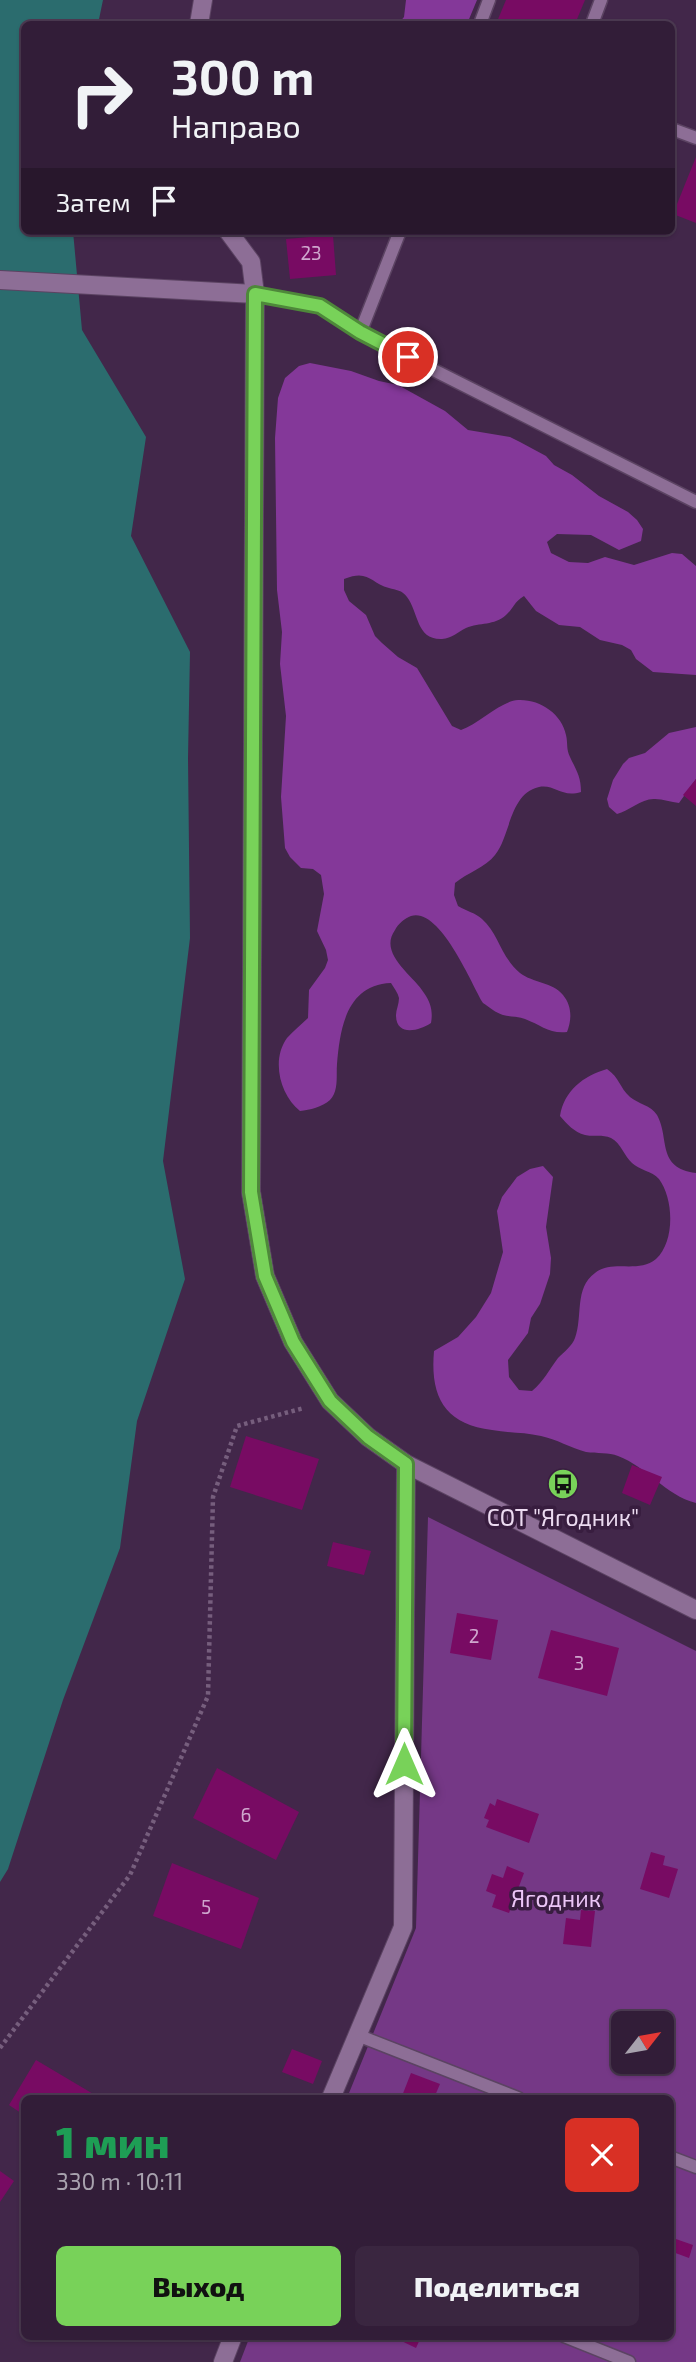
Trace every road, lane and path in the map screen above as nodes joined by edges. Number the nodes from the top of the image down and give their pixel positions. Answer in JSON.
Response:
{"nodes":[{"id":1,"x":203,"y":0,"type":"edge"},
{"id":2,"x":489,"y":0,"type":"edge"},
{"id":3,"x":601,"y":0,"type":"edge"},
{"id":4,"x":200,"y":21,"type":"edge"},
{"id":5,"x":481,"y":21,"type":"edge"},
{"id":6,"x":593,"y":21,"type":"edge"},
{"id":7,"x":675,"y":130,"type":"edge"},
{"id":8,"x":696,"y":138,"type":"edge"},
{"id":9,"x":231,"y":235,"type":"edge"},
{"id":10,"x":398,"y":235,"type":"edge"},
{"id":11,"x":0,"y":280,"type":"edge"},
{"id":12,"x":255,"y":294,"type":"junction"},
{"id":13,"x":360,"y":332,"type":"junction"},
{"id":14,"x":696,"y":502,"type":"edge"},
{"id":15,"x":330,"y":1401,"type":"junction"},
{"id":16,"x":406,"y":1464,"type":"junction"},
{"id":17,"x":696,"y":1609,"type":"edge"},
{"id":18,"x":357,"y":2035,"type":"junction"},
{"id":19,"x":0,"y":2048,"type":"edge"},
{"id":20,"x":332,"y":2095,"type":"edge"},
{"id":21,"x":510,"y":2095,"type":"edge"},
{"id":22,"x":674,"y":2159,"type":"edge"},
{"id":23,"x":696,"y":2168,"type":"edge"},
{"id":24,"x":231,"y":2340,"type":"edge"},
{"id":25,"x":574,"y":2340,"type":"edge"},
{"id":26,"x":223,"y":2362,"type":"edge"},
{"id":27,"x":629,"y":2362,"type":"edge"}],
"edges":[{"from":1,"to":4,"type":"street"},
{"from":2,"to":5,"type":"lane"},
{"from":3,"to":6,"type":"lane"},
{"from":7,"to":8,"type":"lane"},
{"from":9,"to":12,"type":"street"},
{"from":10,"to":13,"type":"lane"},
{"from":11,"to":12,"type":"street"},
{"from":12,"to":13,"type":"lane"},
{"from":12,"to":15,"type":"street"},
{"from":13,"to":14,"type":"lane"},
{"from":15,"to":16,"type":"street"},
{"from":15,"to":19,"type":"path"},
{"from":16,"to":17,"type":"street"},
{"from":16,"to":18,"type":"street"},
{"from":18,"to":20,"type":"street"},
{"from":18,"to":21,"type":"lane"},
{"from":22,"to":23,"type":"lane"},
{"from":24,"to":26,"type":"street"},
{"from":25,"to":27,"type":"lane"}]}
